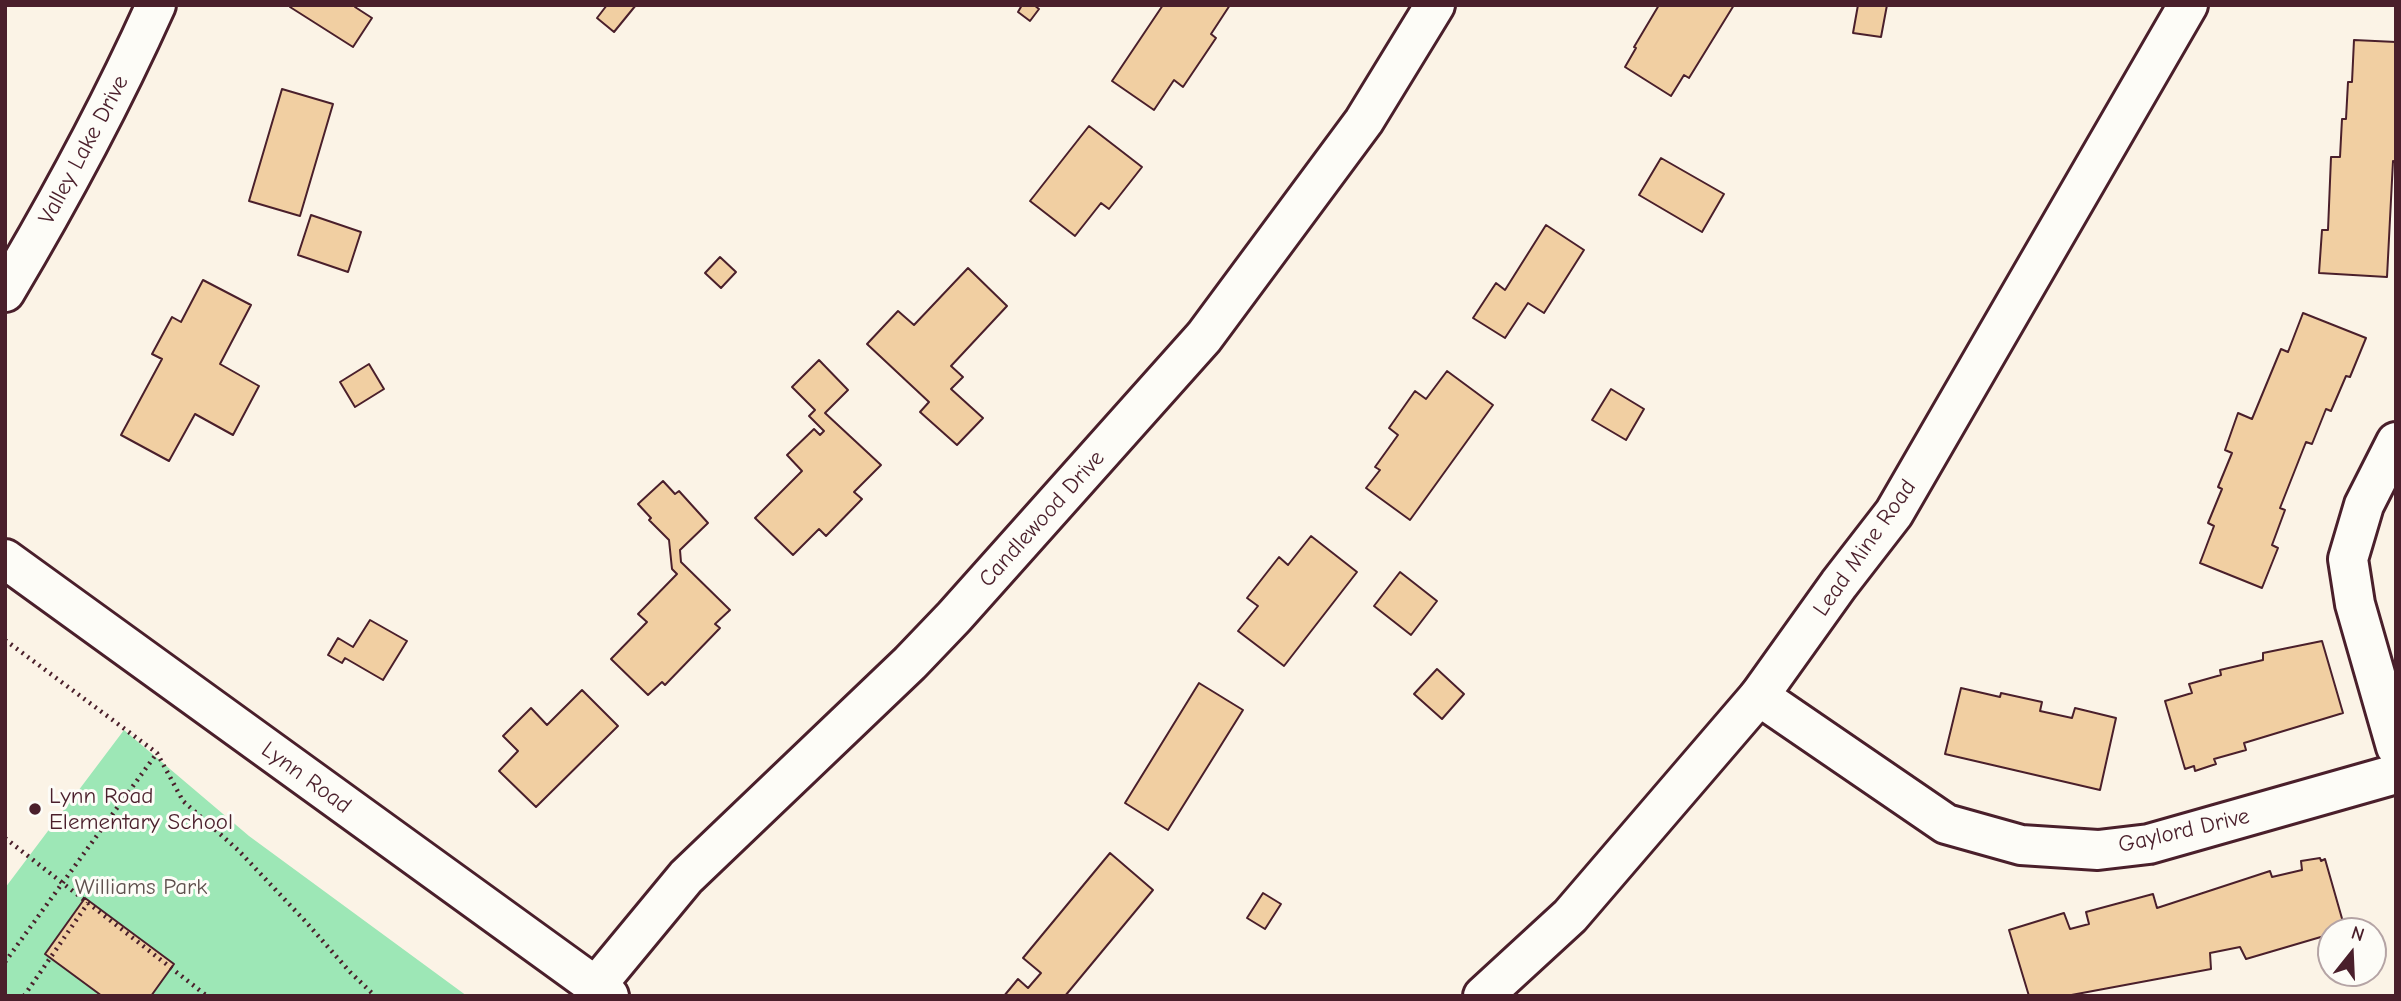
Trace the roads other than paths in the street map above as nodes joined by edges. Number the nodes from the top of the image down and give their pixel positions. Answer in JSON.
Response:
{"nodes":[{"id":1,"x":156,"y":5,"type":"edge"},
{"id":2,"x":1435,"y":5,"type":"edge"},
{"id":3,"x":2188,"y":5,"type":"edge"},
{"id":4,"x":5,"y":292,"type":"edge"},
{"id":5,"x":2396,"y":442,"type":"edge"},
{"id":6,"x":5,"y":558,"type":"edge"},
{"id":7,"x":1759,"y":696,"type":"junction"},
{"id":8,"x":2396,"y":747,"type":"edge"},
{"id":9,"x":2396,"y":774,"type":"edge"},
{"id":10,"x":602,"y":991,"type":"edge"},
{"id":11,"x":1483,"y":996,"type":"edge"}],
"edges":[{"from":1,"to":4,"type":"street","name":"Valley Lake Drive"},
{"from":2,"to":10,"type":"street","name":"Candlewood Drive"},
{"from":3,"to":7,"type":"street","name":"Lead Mine Road"},
{"from":5,"to":8,"type":"street"},
{"from":6,"to":10,"type":"street","name":"Lynn Road"},
{"from":7,"to":9,"type":"street","name":"Gaylord Drive"},
{"from":7,"to":11,"type":"street","name":"Lead Mine Road"}]}
